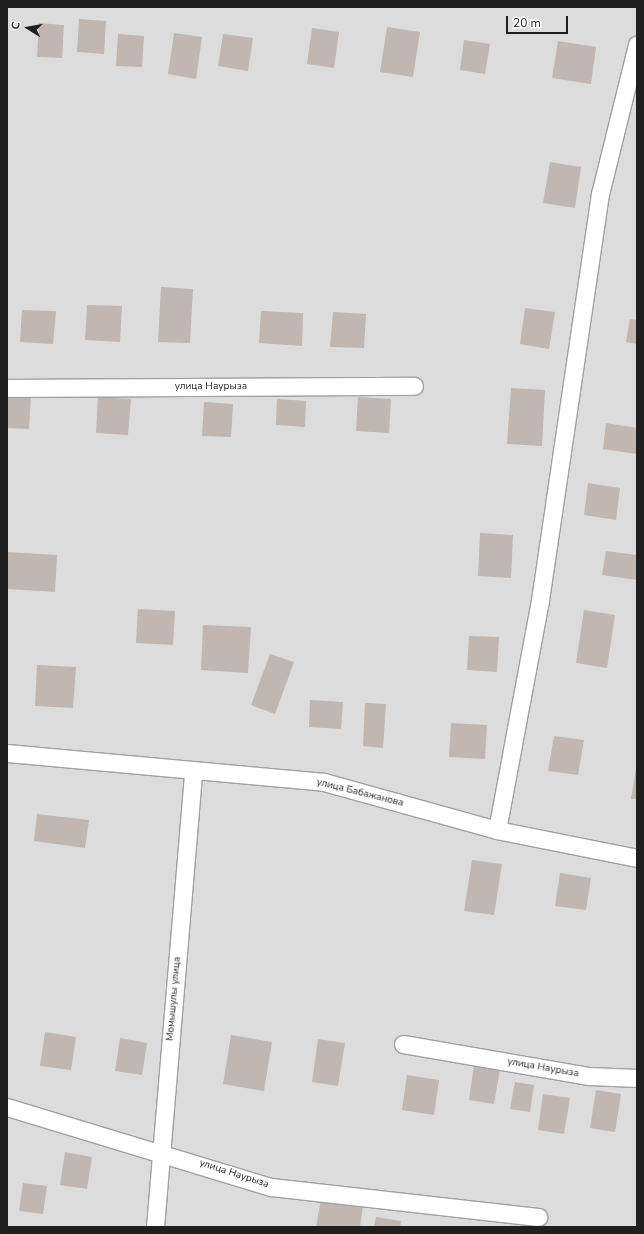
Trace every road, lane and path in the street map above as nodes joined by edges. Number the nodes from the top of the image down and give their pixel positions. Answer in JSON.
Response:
{"nodes":[{"id":1,"x":637,"y":45,"type":"edge"},
{"id":2,"x":414,"y":386,"type":"dead end"},
{"id":3,"x":7,"y":388,"type":"edge"},
{"id":4,"x":7,"y":753,"type":"edge"},
{"id":5,"x":193,"y":771,"type":"junction"},
{"id":6,"x":497,"y":830,"type":"junction"},
{"id":7,"x":637,"y":858,"type":"edge"},
{"id":8,"x":403,"y":1044,"type":"dead end"},
{"id":9,"x":637,"y":1078,"type":"edge"},
{"id":10,"x":7,"y":1107,"type":"edge"},
{"id":11,"x":162,"y":1151,"type":"junction"},
{"id":12,"x":538,"y":1217,"type":"dead end"},
{"id":13,"x":155,"y":1227,"type":"edge"}],
"edges":[{"from":1,"to":6,"type":"street"},
{"from":2,"to":3,"type":"street","name":"улица Наурыза"},
{"from":4,"to":5,"type":"street","name":"улица Бабажанова"},
{"from":5,"to":6,"type":"street","name":"улица Бабажанова"},
{"from":5,"to":11,"type":"street","name":"Момышулы улица"},
{"from":6,"to":7,"type":"street","name":"улица Бабажанова"},
{"from":8,"to":9,"type":"street","name":"улица Наурыза"},
{"from":10,"to":11,"type":"street","name":"улица Наурыза"},
{"from":11,"to":12,"type":"street","name":"улица Наурыза"},
{"from":11,"to":13,"type":"street","name":"Момышулы улица"}]}
